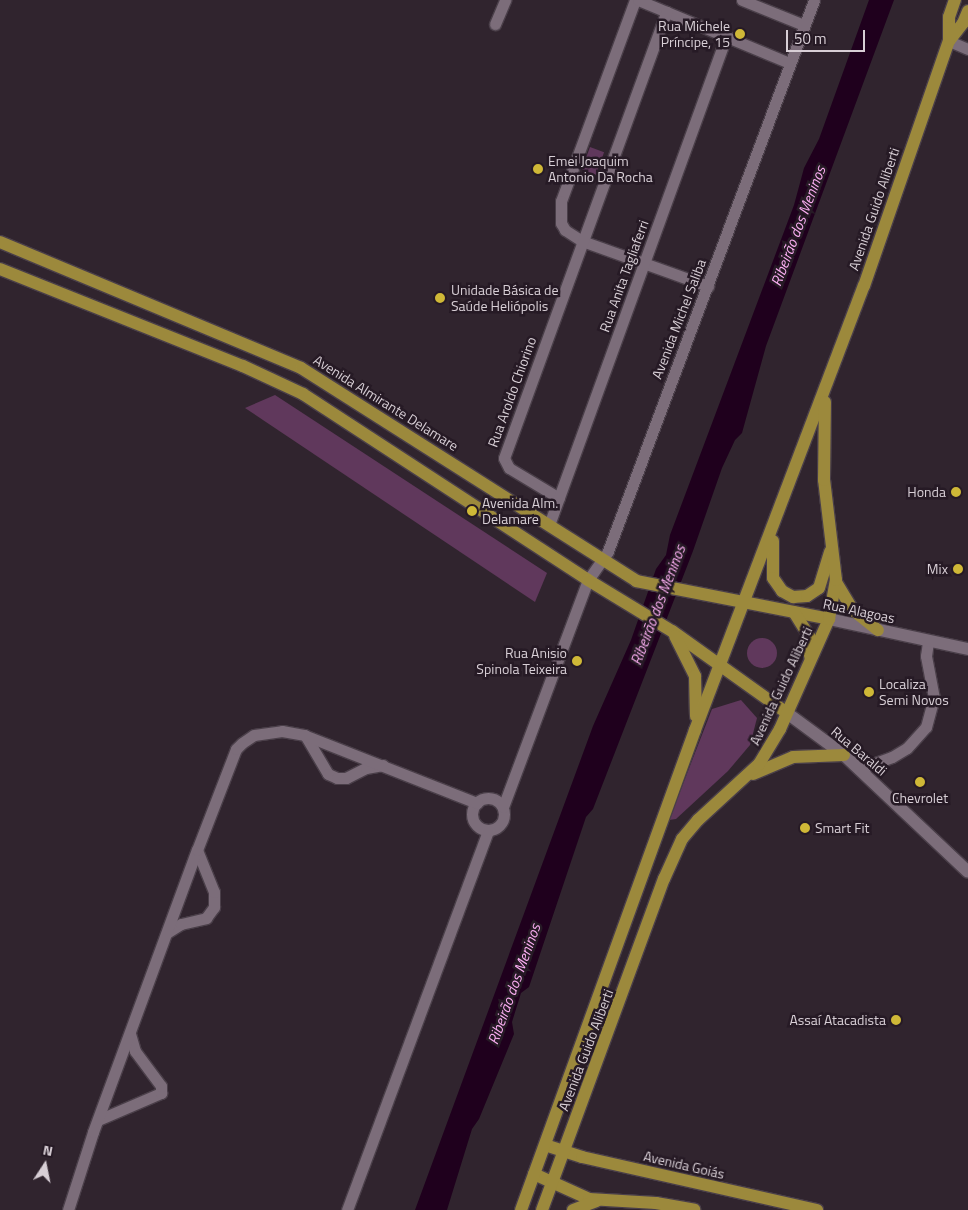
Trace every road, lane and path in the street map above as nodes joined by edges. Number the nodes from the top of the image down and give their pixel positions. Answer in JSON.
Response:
{"nodes":[{"id":1,"x":504,"y":0,"type":"edge"},
{"id":2,"x":637,"y":0,"type":"edge"},
{"id":3,"x":742,"y":0,"type":"edge"},
{"id":4,"x":814,"y":0,"type":"edge"},
{"id":5,"x":955,"y":0,"type":"edge"},
{"id":6,"x":968,"y":10,"type":"edge"},
{"id":7,"x":666,"y":12,"type":"junction"},
{"id":8,"x":495,"y":24,"type":"dead end"},
{"id":9,"x":804,"y":25,"type":"junction"},
{"id":10,"x":726,"y":37,"type":"junction"},
{"id":11,"x":948,"y":41,"type":"junction"},
{"id":12,"x":968,"y":49,"type":"edge"},
{"id":13,"x":789,"y":63,"type":"junction"},
{"id":14,"x":582,"y":241,"type":"junction"},
{"id":15,"x":0,"y":242,"type":"edge"},
{"id":16,"x":645,"y":264,"type":"junction"},
{"id":17,"x":0,"y":269,"type":"edge"},
{"id":18,"x":708,"y":286,"type":"junction"},
{"id":19,"x":262,"y":375,"type":"junction"},
{"id":20,"x":826,"y":387,"type":"junction"},
{"id":21,"x":360,"y":404,"type":"junction"},
{"id":22,"x":559,"y":498,"type":"junction"},
{"id":23,"x":776,"y":524,"type":"junction"},
{"id":24,"x":549,"y":525,"type":"junction"},
{"id":25,"x":832,"y":541,"type":"junction"},
{"id":26,"x":604,"y":560,"type":"junction"},
{"id":27,"x":588,"y":580,"type":"junction"},
{"id":28,"x":836,"y":580,"type":"junction"},
{"id":29,"x":744,"y":603,"type":"junction"},
{"id":30,"x":794,"y":612,"type":"junction"},
{"id":31,"x":829,"y":619,"type":"junction"},
{"id":32,"x":878,"y":630,"type":"junction"},
{"id":33,"x":671,"y":631,"type":"junction"},
{"id":34,"x":928,"y":641,"type":"junction"},
{"id":35,"x":968,"y":649,"type":"edge"},
{"id":36,"x":810,"y":663,"type":"junction"},
{"id":37,"x":720,"y":665,"type":"junction"},
{"id":38,"x":787,"y":713,"type":"junction"},
{"id":39,"x":695,"y":730,"type":"junction"},
{"id":40,"x":305,"y":735,"type":"junction"},
{"id":41,"x":844,"y":755,"type":"junction"},
{"id":42,"x":385,"y":765,"type":"junction"},
{"id":43,"x":859,"y":769,"type":"junction"},
{"id":44,"x":751,"y":775,"type":"junction"},
{"id":45,"x":477,"y":803,"type":"junction"},
{"id":46,"x":503,"y":807,"type":"junction"},
{"id":47,"x":488,"y":830,"type":"junction"},
{"id":48,"x":197,"y":850,"type":"junction"},
{"id":49,"x":968,"y":872,"type":"edge"},
{"id":50,"x":168,"y":932,"type":"junction"},
{"id":51,"x":130,"y":1034,"type":"junction"},
{"id":52,"x":98,"y":1120,"type":"junction"},
{"id":53,"x":546,"y":1145,"type":"junction"},
{"id":54,"x":564,"y":1151,"type":"junction"},
{"id":55,"x":534,"y":1174,"type":"junction"},
{"id":56,"x":552,"y":1184,"type":"junction"},
{"id":57,"x":597,"y":1200,"type":"junction"},
{"id":58,"x":68,"y":1210,"type":"edge"},
{"id":59,"x":347,"y":1210,"type":"edge"},
{"id":60,"x":521,"y":1210,"type":"edge"},
{"id":61,"x":542,"y":1210,"type":"edge"},
{"id":62,"x":573,"y":1210,"type":"edge"},
{"id":63,"x":694,"y":1210,"type":"edge"},
{"id":64,"x":817,"y":1210,"type":"edge"}],
"edges":[{"from":1,"to":8,"type":"street"},
{"from":2,"to":7,"type":"street"},
{"from":2,"to":14,"type":"street"},
{"from":3,"to":9,"type":"street"},
{"from":4,"to":9,"type":"street","name":"Avenida Michel Saliba"},
{"from":5,"to":11,"type":"main road","name":"Avenida Guido Aliberti"},
{"from":6,"to":11,"type":"main road","name":"Avenida Guido Aliberti"},
{"from":7,"to":10,"type":"street"},
{"from":7,"to":14,"type":"street","name":"Rua Aroldo Chiorino"},
{"from":9,"to":13,"type":"street","name":"Avenida Michel Saliba"},
{"from":10,"to":13,"type":"street"},
{"from":10,"to":16,"type":"street","name":"Rua Anita Tagliaferri"},
{"from":11,"to":12,"type":"street"},
{"from":11,"to":20,"type":"main road","name":"Avenida Guido Aliberti"},
{"from":13,"to":18,"type":"street","name":"Avenida Michel Saliba"},
{"from":14,"to":16,"type":"street"},
{"from":14,"to":22,"type":"street","name":"Rua Aroldo Chiorino"},
{"from":15,"to":21,"type":"main road","name":"Avenida Almirante Delamare"},
{"from":16,"to":18,"type":"street"},
{"from":16,"to":22,"type":"street","name":"Rua Anita Tagliaferri"},
{"from":17,"to":19,"type":"main road"},
{"from":18,"to":26,"type":"street","name":"Avenida Michel Saliba"},
{"from":19,"to":21,"type":"main road"},
{"from":19,"to":27,"type":"main road"},
{"from":20,"to":23,"type":"main road","name":"Avenida Guido Aliberti"},
{"from":20,"to":25,"type":"main road","name":"Avenida Guido Aliberti"},
{"from":21,"to":24,"type":"main road","name":"Avenida Almirante Delamare"},
{"from":22,"to":24,"type":"street","name":"Rua Anita Tagliaferri"},
{"from":23,"to":25,"type":"main road"},
{"from":23,"to":29,"type":"main road","name":"Avenida Guido Aliberti"},
{"from":24,"to":26,"type":"main road","name":"Avenida Almirante Delamare"},
{"from":25,"to":28,"type":"main road","name":"Avenida Guido Aliberti"},
{"from":26,"to":27,"type":"street","name":"Avenida Michel Saliba"},
{"from":26,"to":29,"type":"main road","name":"Avenida Almirante Delamare"},
{"from":27,"to":33,"type":"main road"},
{"from":27,"to":46,"type":"street","name":"Avenida Michel Saliba"},
{"from":28,"to":31,"type":"main road","name":"Avenida Guido Aliberti"},
{"from":28,"to":32,"type":"main road"},
{"from":29,"to":30,"type":"main road","name":"Rua Alagoas"},
{"from":29,"to":37,"type":"main road","name":"Avenida Guido Aliberti"},
{"from":30,"to":31,"type":"main road","name":"Rua Alagoas"},
{"from":30,"to":36,"type":"main road"},
{"from":31,"to":32,"type":"street","name":"Rua Alagoas"},
{"from":31,"to":36,"type":"main road","name":"Avenida Guido Aliberti"},
{"from":32,"to":34,"type":"street","name":"Rua Alagoas"},
{"from":33,"to":37,"type":"main road"},
{"from":33,"to":39,"type":"main road"},
{"from":34,"to":35,"type":"street","name":"Rua Alagoas"},
{"from":34,"to":43,"type":"street"},
{"from":36,"to":38,"type":"main road","name":"Avenida Guido Aliberti"},
{"from":37,"to":38,"type":"main road","name":"Rua Baraldi"},
{"from":37,"to":39,"type":"main road","name":"Avenida Guido Aliberti"},
{"from":38,"to":41,"type":"street","name":"Rua Baraldi"},
{"from":38,"to":44,"type":"main road","name":"Avenida Guido Aliberti"},
{"from":39,"to":53,"type":"main road","name":"Avenida Guido Aliberti"},
{"from":40,"to":42,"type":"street"},
{"from":40,"to":42,"type":"street"},
{"from":40,"to":48,"type":"street"},
{"from":41,"to":43,"type":"street","name":"Rua Baraldi"},
{"from":41,"to":44,"type":"main road"},
{"from":42,"to":45,"type":"street"},
{"from":43,"to":49,"type":"street","name":"Rua Baraldi"},
{"from":44,"to":54,"type":"main road","name":"Avenida Guido Aliberti"},
{"from":45,"to":46,"type":"street"},
{"from":45,"to":47,"type":"street"},
{"from":46,"to":47,"type":"street"},
{"from":47,"to":59,"type":"street"},
{"from":48,"to":50,"type":"street"},
{"from":48,"to":50,"type":"street"},
{"from":50,"to":51,"type":"street"},
{"from":51,"to":52,"type":"street"},
{"from":51,"to":52,"type":"street"},
{"from":52,"to":58,"type":"street"},
{"from":53,"to":54,"type":"main road","name":"Avenida Goiás"},
{"from":53,"to":55,"type":"main road","name":"Avenida Guido Aliberti"},
{"from":54,"to":56,"type":"main road","name":"Avenida Guido Aliberti"},
{"from":54,"to":64,"type":"main road","name":"Avenida Goiás"},
{"from":55,"to":56,"type":"main road"},
{"from":55,"to":60,"type":"main road","name":"Avenida Guido Aliberti"},
{"from":56,"to":57,"type":"main road"},
{"from":56,"to":61,"type":"main road","name":"Avenida Guido Aliberti"},
{"from":57,"to":62,"type":"main road"},
{"from":57,"to":63,"type":"main road"}]}
